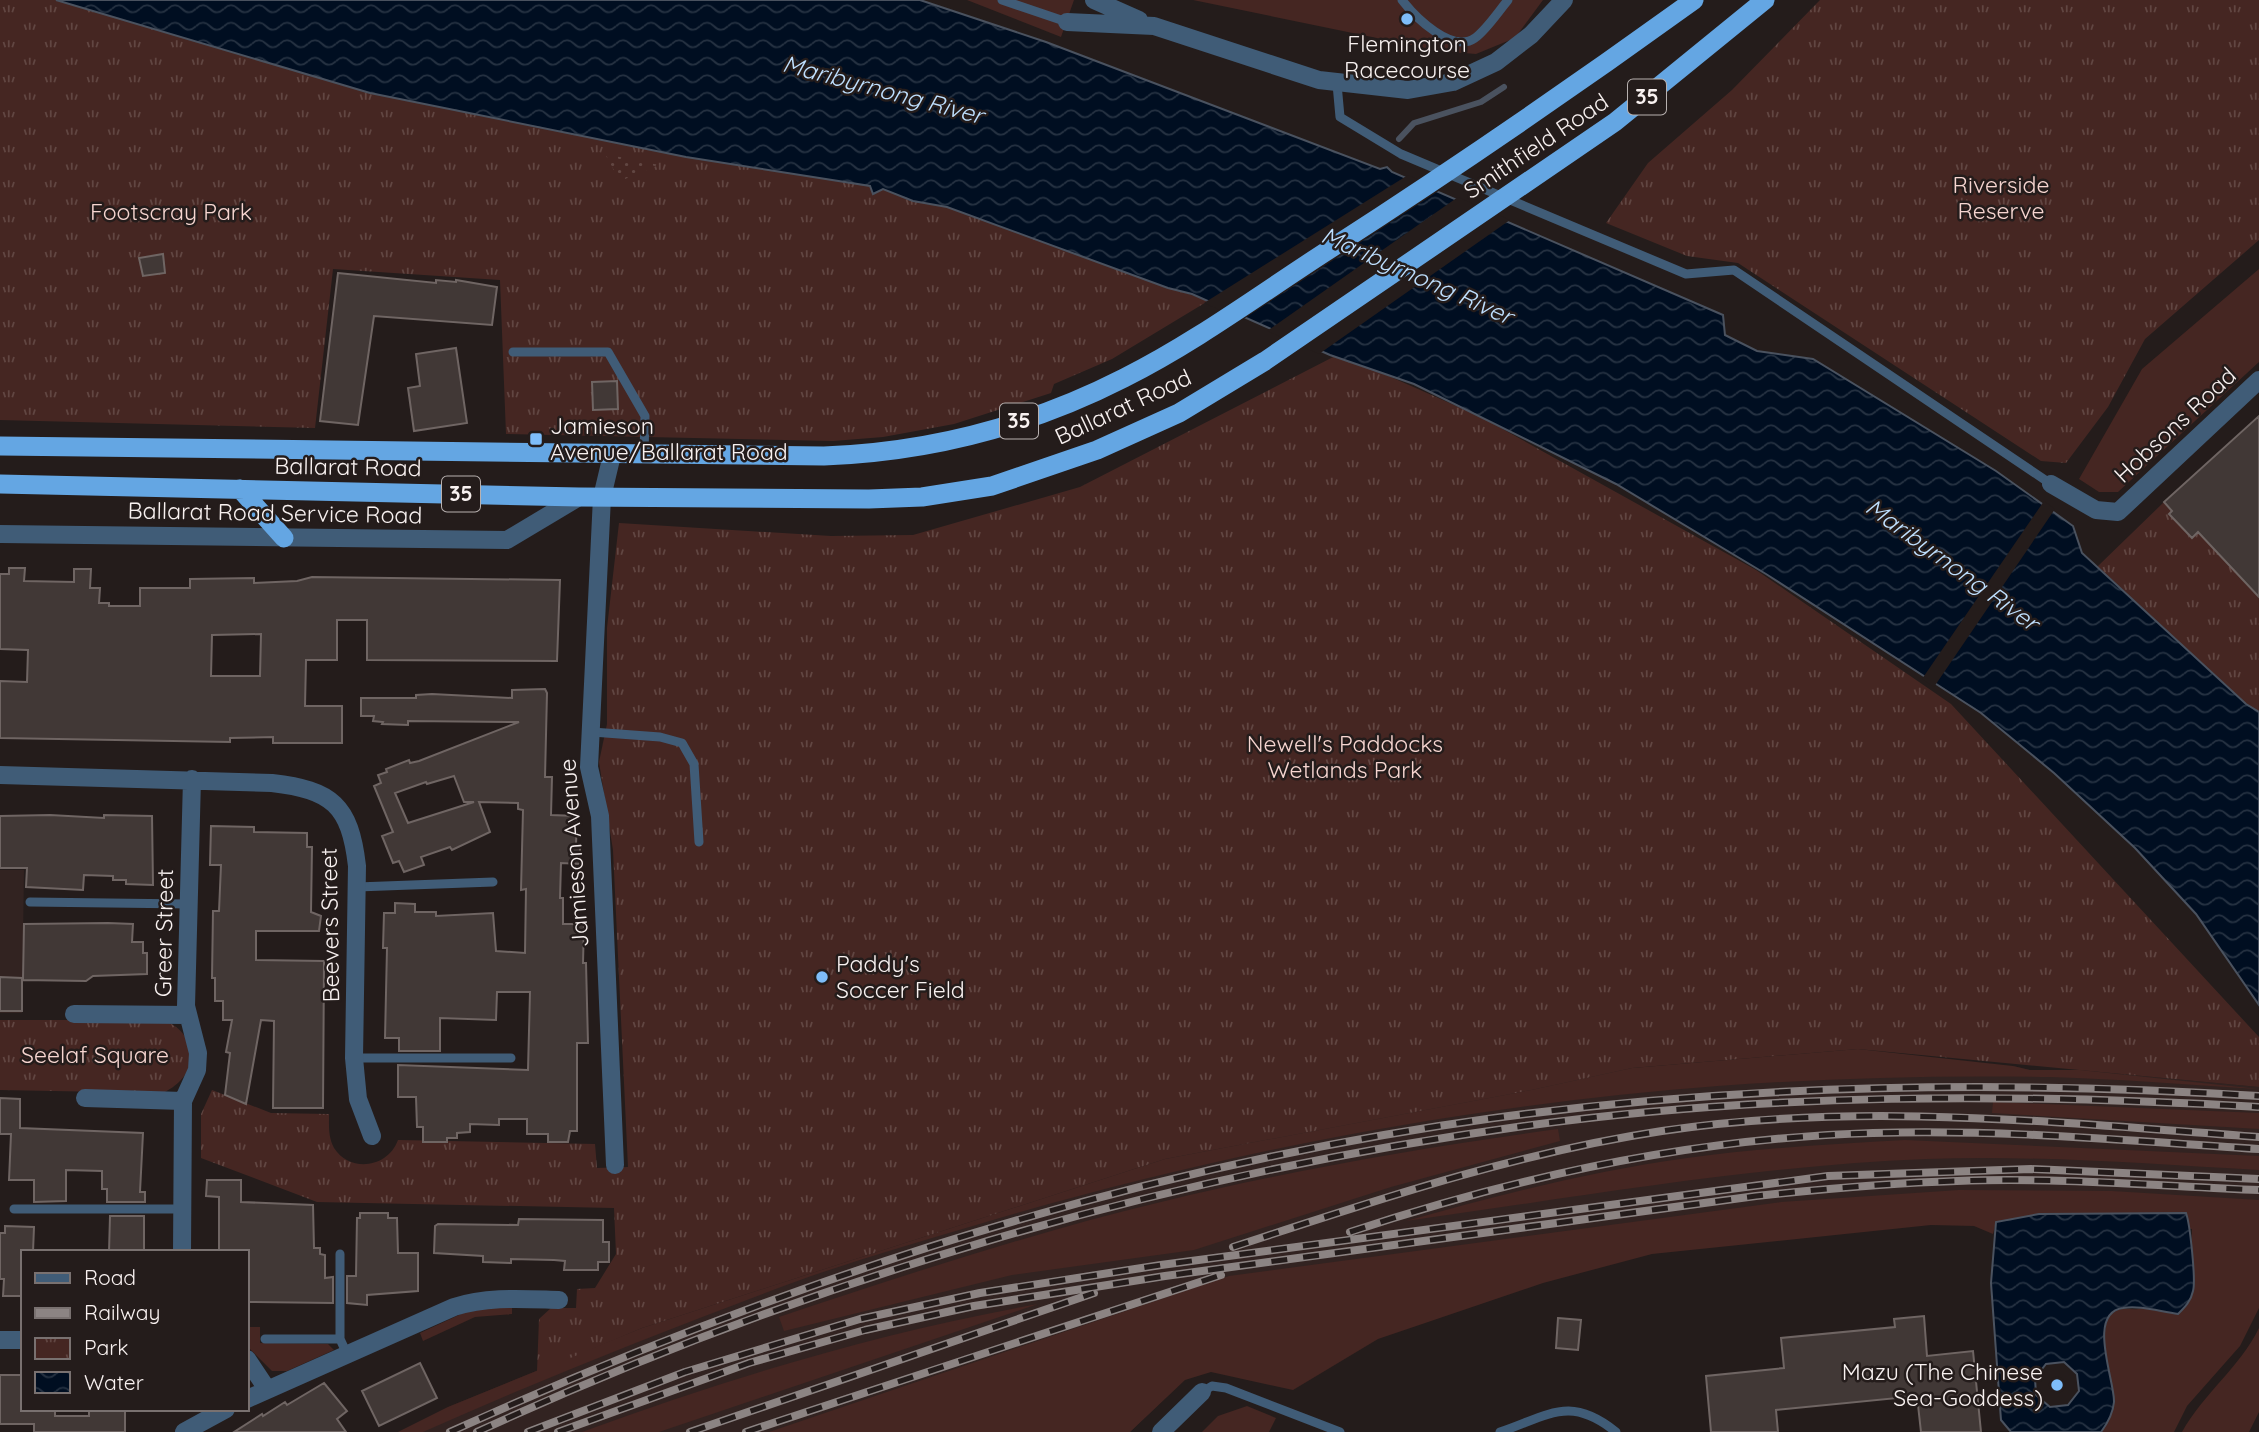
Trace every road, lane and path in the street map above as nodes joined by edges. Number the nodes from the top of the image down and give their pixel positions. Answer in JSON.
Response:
{"nodes":[{"id":1,"x":1002,"y":0,"type":"edge"},
{"id":2,"x":1094,"y":0,"type":"edge"},
{"id":3,"x":1402,"y":0,"type":"edge"},
{"id":4,"x":1508,"y":0,"type":"edge"},
{"id":5,"x":1564,"y":0,"type":"edge"},
{"id":6,"x":1693,"y":0,"type":"edge"},
{"id":7,"x":1765,"y":0,"type":"edge"},
{"id":8,"x":1067,"y":22,"type":"joint"},
{"id":9,"x":1161,"y":28,"type":"junction"},
{"id":10,"x":1337,"y":84,"type":"junction"},
{"id":11,"x":1354,"y":233,"type":"joint"},
{"id":12,"x":1395,"y":272,"type":"joint"},
{"id":13,"x":513,"y":352,"type":"dead end"},
{"id":14,"x":2259,"y":380,"type":"edge"},
{"id":15,"x":0,"y":446,"type":"edge"},
{"id":16,"x":612,"y":455,"type":"junction"},
{"id":17,"x":644,"y":456,"type":"junction"},
{"id":18,"x":0,"y":484,"type":"edge"},
{"id":19,"x":2052,"y":484,"type":"joint"},
{"id":20,"x":240,"y":489,"type":"junction"},
{"id":21,"x":579,"y":497,"type":"junction"},
{"id":22,"x":602,"y":497,"type":"junction"},
{"id":23,"x":0,"y":534,"type":"edge"},
{"id":24,"x":284,"y":538,"type":"junction"},
{"id":25,"x":593,"y":732,"type":"junction"},
{"id":26,"x":0,"y":775,"type":"edge"},
{"id":27,"x":191,"y":779,"type":"junction"},
{"id":28,"x":699,"y":842,"type":"dead end"},
{"id":29,"x":493,"y":882,"type":"dead end"},
{"id":30,"x":357,"y":887,"type":"junction"},
{"id":31,"x":30,"y":902,"type":"dead end"},
{"id":32,"x":189,"y":904,"type":"junction"},
{"id":33,"x":74,"y":1014,"type":"dead end"},
{"id":34,"x":188,"y":1015,"type":"junction"},
{"id":35,"x":354,"y":1058,"type":"junction"},
{"id":36,"x":511,"y":1058,"type":"dead end"},
{"id":37,"x":85,"y":1098,"type":"dead end"},
{"id":38,"x":183,"y":1101,"type":"junction"},
{"id":39,"x":372,"y":1136,"type":"dead end"},
{"id":40,"x":615,"y":1165,"type":"dead end"},
{"id":41,"x":14,"y":1209,"type":"dead end"},
{"id":42,"x":182,"y":1209,"type":"junction"},
{"id":43,"x":181,"y":1250,"type":"edge"},
{"id":44,"x":340,"y":1254,"type":"dead end"},
{"id":45,"x":559,"y":1300,"type":"dead end"},
{"id":46,"x":265,"y":1339,"type":"dead end"},
{"id":47,"x":0,"y":1340,"type":"edge"},
{"id":48,"x":21,"y":1340,"type":"edge"},
{"id":49,"x":339,"y":1352,"type":"junction"},
{"id":50,"x":248,"y":1360,"type":"edge"},
{"id":51,"x":267,"y":1389,"type":"junction"},
{"id":52,"x":1202,"y":1392,"type":"joint"},
{"id":53,"x":248,"y":1398,"type":"edge"},
{"id":54,"x":222,"y":1411,"type":"edge"},
{"id":55,"x":184,"y":1432,"type":"edge"},
{"id":56,"x":1161,"y":1432,"type":"edge"},
{"id":57,"x":1340,"y":1432,"type":"edge"},
{"id":58,"x":1500,"y":1432,"type":"edge"},
{"id":59,"x":1616,"y":1432,"type":"edge"}],
"edges":[{"from":1,"to":8,"type":"lane"},
{"from":2,"to":9,"type":"street"},
{"from":3,"to":4,"type":"lane"},
{"from":5,"to":10,"type":"street"},
{"from":6,"to":11,"type":"highway","name":"Smithfield Road","number":"35"},
{"from":7,"to":12,"type":"highway","name":"Smithfield Road","number":"35"},
{"from":8,"to":9,"type":"street"},
{"from":9,"to":10,"type":"street"},
{"from":10,"to":19,"type":"lane"},
{"from":11,"to":17,"type":"highway","name":"Ballarat Road","number":"35"},
{"from":12,"to":22,"type":"highway","name":"Ballarat Road","number":"35"},
{"from":13,"to":17,"type":"lane"},
{"from":14,"to":19,"type":"street","name":"Hobsons Road"},
{"from":15,"to":16,"type":"highway","name":"Ballarat Road","number":"35"},
{"from":16,"to":17,"type":"highway","name":"Ballarat Road","number":"35"},
{"from":16,"to":22,"type":"street","name":"Jamieson Avenue"},
{"from":18,"to":20,"type":"highway","name":"Ballarat Road","number":"35"},
{"from":20,"to":21,"type":"highway","name":"Ballarat Road","number":"35"},
{"from":20,"to":24,"type":"highway"},
{"from":21,"to":22,"type":"highway","name":"Ballarat Road","number":"35"},
{"from":21,"to":24,"type":"street","name":"Ballarat Road Service Road"},
{"from":22,"to":25,"type":"street","name":"Jamieson Avenue"},
{"from":23,"to":24,"type":"street","name":"Ballarat Road Service Road"},
{"from":25,"to":28,"type":"lane"},
{"from":25,"to":40,"type":"street","name":"Jamieson Avenue"},
{"from":26,"to":27,"type":"street","name":"Beevers Street"},
{"from":27,"to":30,"type":"street","name":"Beevers Street"},
{"from":27,"to":32,"type":"street","name":"Greer Street"},
{"from":29,"to":30,"type":"lane"},
{"from":30,"to":35,"type":"street","name":"Beevers Street"},
{"from":31,"to":32,"type":"lane"},
{"from":32,"to":34,"type":"street","name":"Greer Street"},
{"from":33,"to":34,"type":"street"},
{"from":34,"to":38,"type":"street","name":"Greer Street"},
{"from":35,"to":36,"type":"lane"},
{"from":35,"to":39,"type":"street","name":"Beevers Street"},
{"from":37,"to":38,"type":"street"},
{"from":38,"to":42,"type":"street","name":"Greer Street"},
{"from":41,"to":42,"type":"lane"},
{"from":42,"to":43,"type":"street","name":"Greer Street"},
{"from":44,"to":49,"type":"lane"},
{"from":45,"to":49,"type":"street"},
{"from":46,"to":49,"type":"lane"},
{"from":47,"to":48,"type":"street"},
{"from":49,"to":51,"type":"street"},
{"from":50,"to":51,"type":"street"},
{"from":51,"to":53,"type":"street"},
{"from":52,"to":56,"type":"street"},
{"from":52,"to":57,"type":"lane"},
{"from":54,"to":55,"type":"street"},
{"from":58,"to":59,"type":"lane"}]}
